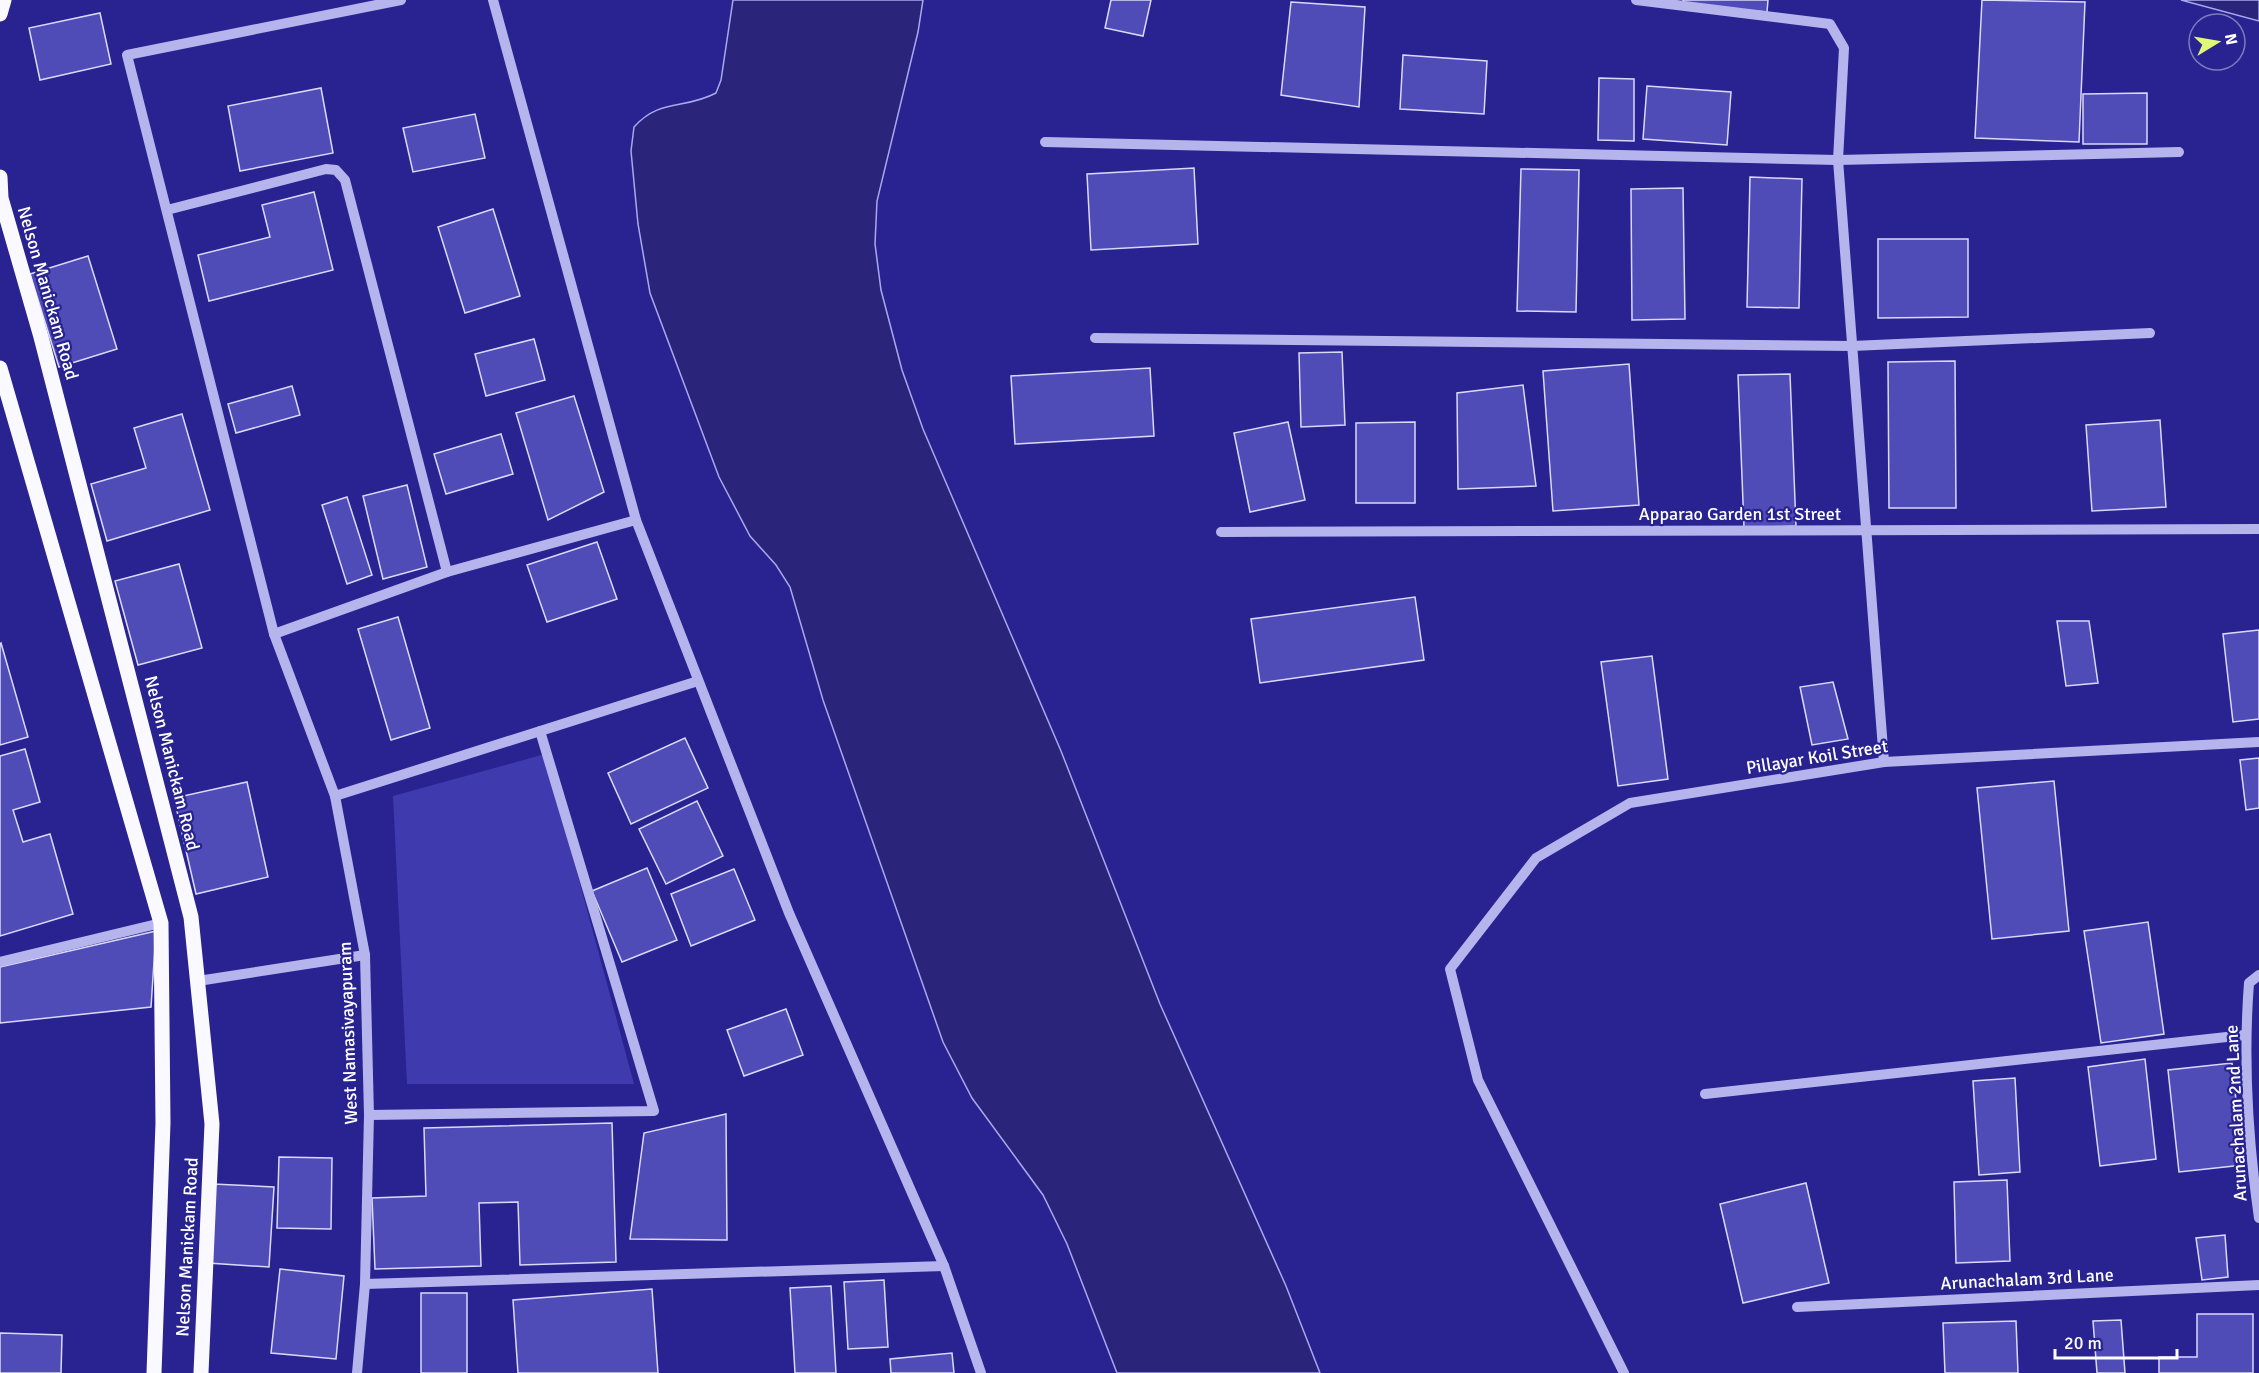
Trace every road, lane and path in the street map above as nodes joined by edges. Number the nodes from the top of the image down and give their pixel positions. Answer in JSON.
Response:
{"nodes":[{"id":1,"x":4,"y":0,"type":"edge"},
{"id":2,"x":401,"y":0,"type":"edge"},
{"id":3,"x":493,"y":0,"type":"edge"},
{"id":4,"x":1636,"y":0,"type":"edge"},
{"id":5,"x":0,"y":14,"type":"edge"},
{"id":6,"x":1045,"y":142,"type":"dead end"},
{"id":7,"x":2179,"y":152,"type":"dead end"},
{"id":8,"x":1838,"y":160,"type":"junction"},
{"id":9,"x":0,"y":177,"type":"edge"},
{"id":10,"x":167,"y":210,"type":"junction"},
{"id":11,"x":2150,"y":333,"type":"dead end"},
{"id":12,"x":1095,"y":338,"type":"dead end"},
{"id":13,"x":1852,"y":346,"type":"junction"},
{"id":14,"x":0,"y":368,"type":"edge"},
{"id":15,"x":636,"y":520,"type":"junction"},
{"id":16,"x":2259,"y":529,"type":"edge"},
{"id":17,"x":1866,"y":530,"type":"junction"},
{"id":18,"x":1221,"y":532,"type":"dead end"},
{"id":19,"x":447,"y":572,"type":"junction"},
{"id":20,"x":274,"y":634,"type":"junction"},
{"id":21,"x":698,"y":681,"type":"junction"},
{"id":22,"x":540,"y":731,"type":"junction"},
{"id":23,"x":2259,"y":742,"type":"edge"},
{"id":24,"x":1884,"y":762,"type":"junction"},
{"id":25,"x":335,"y":796,"type":"junction"},
{"id":26,"x":161,"y":922,"type":"junction"},
{"id":27,"x":365,"y":955,"type":"junction"},
{"id":28,"x":0,"y":962,"type":"edge"},
{"id":29,"x":2259,"y":975,"type":"edge"},
{"id":30,"x":198,"y":981,"type":"junction"},
{"id":31,"x":2245,"y":1035,"type":"junction"},
{"id":32,"x":1705,"y":1094,"type":"dead end"},
{"id":33,"x":369,"y":1115,"type":"junction"},
{"id":34,"x":2257,"y":1186,"type":"edge"},
{"id":35,"x":2259,"y":1218,"type":"edge"},
{"id":36,"x":944,"y":1266,"type":"junction"},
{"id":37,"x":365,"y":1284,"type":"junction"},
{"id":38,"x":2259,"y":1285,"type":"edge"},
{"id":39,"x":1797,"y":1306,"type":"dead end"},
{"id":40,"x":154,"y":1373,"type":"edge"},
{"id":41,"x":201,"y":1373,"type":"edge"},
{"id":42,"x":357,"y":1373,"type":"edge"},
{"id":43,"x":981,"y":1373,"type":"edge"},
{"id":44,"x":1624,"y":1373,"type":"edge"}],
"edges":[{"from":1,"to":5,"type":"main road"},
{"from":2,"to":10,"type":"street","name":"West Namasivayapuram"},
{"from":3,"to":15,"type":"street"},
{"from":4,"to":8,"type":"street"},
{"from":6,"to":8,"type":"street"},
{"from":7,"to":8,"type":"street"},
{"from":8,"to":13,"type":"street"},
{"from":9,"to":30,"type":"main road","name":"Nelson Manickam Road"},
{"from":10,"to":19,"type":"street"},
{"from":10,"to":20,"type":"street","name":"West Namasivayapuram"},
{"from":11,"to":13,"type":"street"},
{"from":12,"to":13,"type":"street"},
{"from":13,"to":17,"type":"street"},
{"from":14,"to":26,"type":"main road","name":"Nelson Manickam Road"},
{"from":15,"to":19,"type":"street"},
{"from":15,"to":21,"type":"street"},
{"from":16,"to":17,"type":"street","name":"Apparao Garden 1st Street"},
{"from":17,"to":18,"type":"street","name":"Apparao Garden 1st Street"},
{"from":17,"to":24,"type":"street"},
{"from":19,"to":20,"type":"street"},
{"from":20,"to":25,"type":"street","name":"West Namasivayapuram"},
{"from":21,"to":22,"type":"street"},
{"from":21,"to":36,"type":"street"},
{"from":22,"to":25,"type":"street"},
{"from":22,"to":33,"type":"street"},
{"from":23,"to":24,"type":"street","name":"Pillayar Koil Street"},
{"from":24,"to":44,"type":"street","name":"Pillayar Koil Street"},
{"from":25,"to":27,"type":"street","name":"West Namasivayapuram"},
{"from":26,"to":28,"type":"street"},
{"from":26,"to":40,"type":"main road","name":"Nelson Manickam Road"},
{"from":27,"to":30,"type":"street"},
{"from":27,"to":33,"type":"street","name":"West Namasivayapuram"},
{"from":29,"to":31,"type":"street","name":"Arunachalam 2nd Lane"},
{"from":30,"to":41,"type":"main road","name":"Nelson Manickam Road"},
{"from":31,"to":32,"type":"street"},
{"from":31,"to":34,"type":"street","name":"Arunachalam 2nd Lane"},
{"from":33,"to":37,"type":"street","name":"West Namasivayapuram"},
{"from":34,"to":35,"type":"street","name":"Arunachalam 2nd Lane"},
{"from":36,"to":37,"type":"street"},
{"from":36,"to":43,"type":"street"},
{"from":37,"to":42,"type":"street","name":"West Namasivayapuram"},
{"from":38,"to":39,"type":"street","name":"Arunachalam 3rd Lane"}]}
